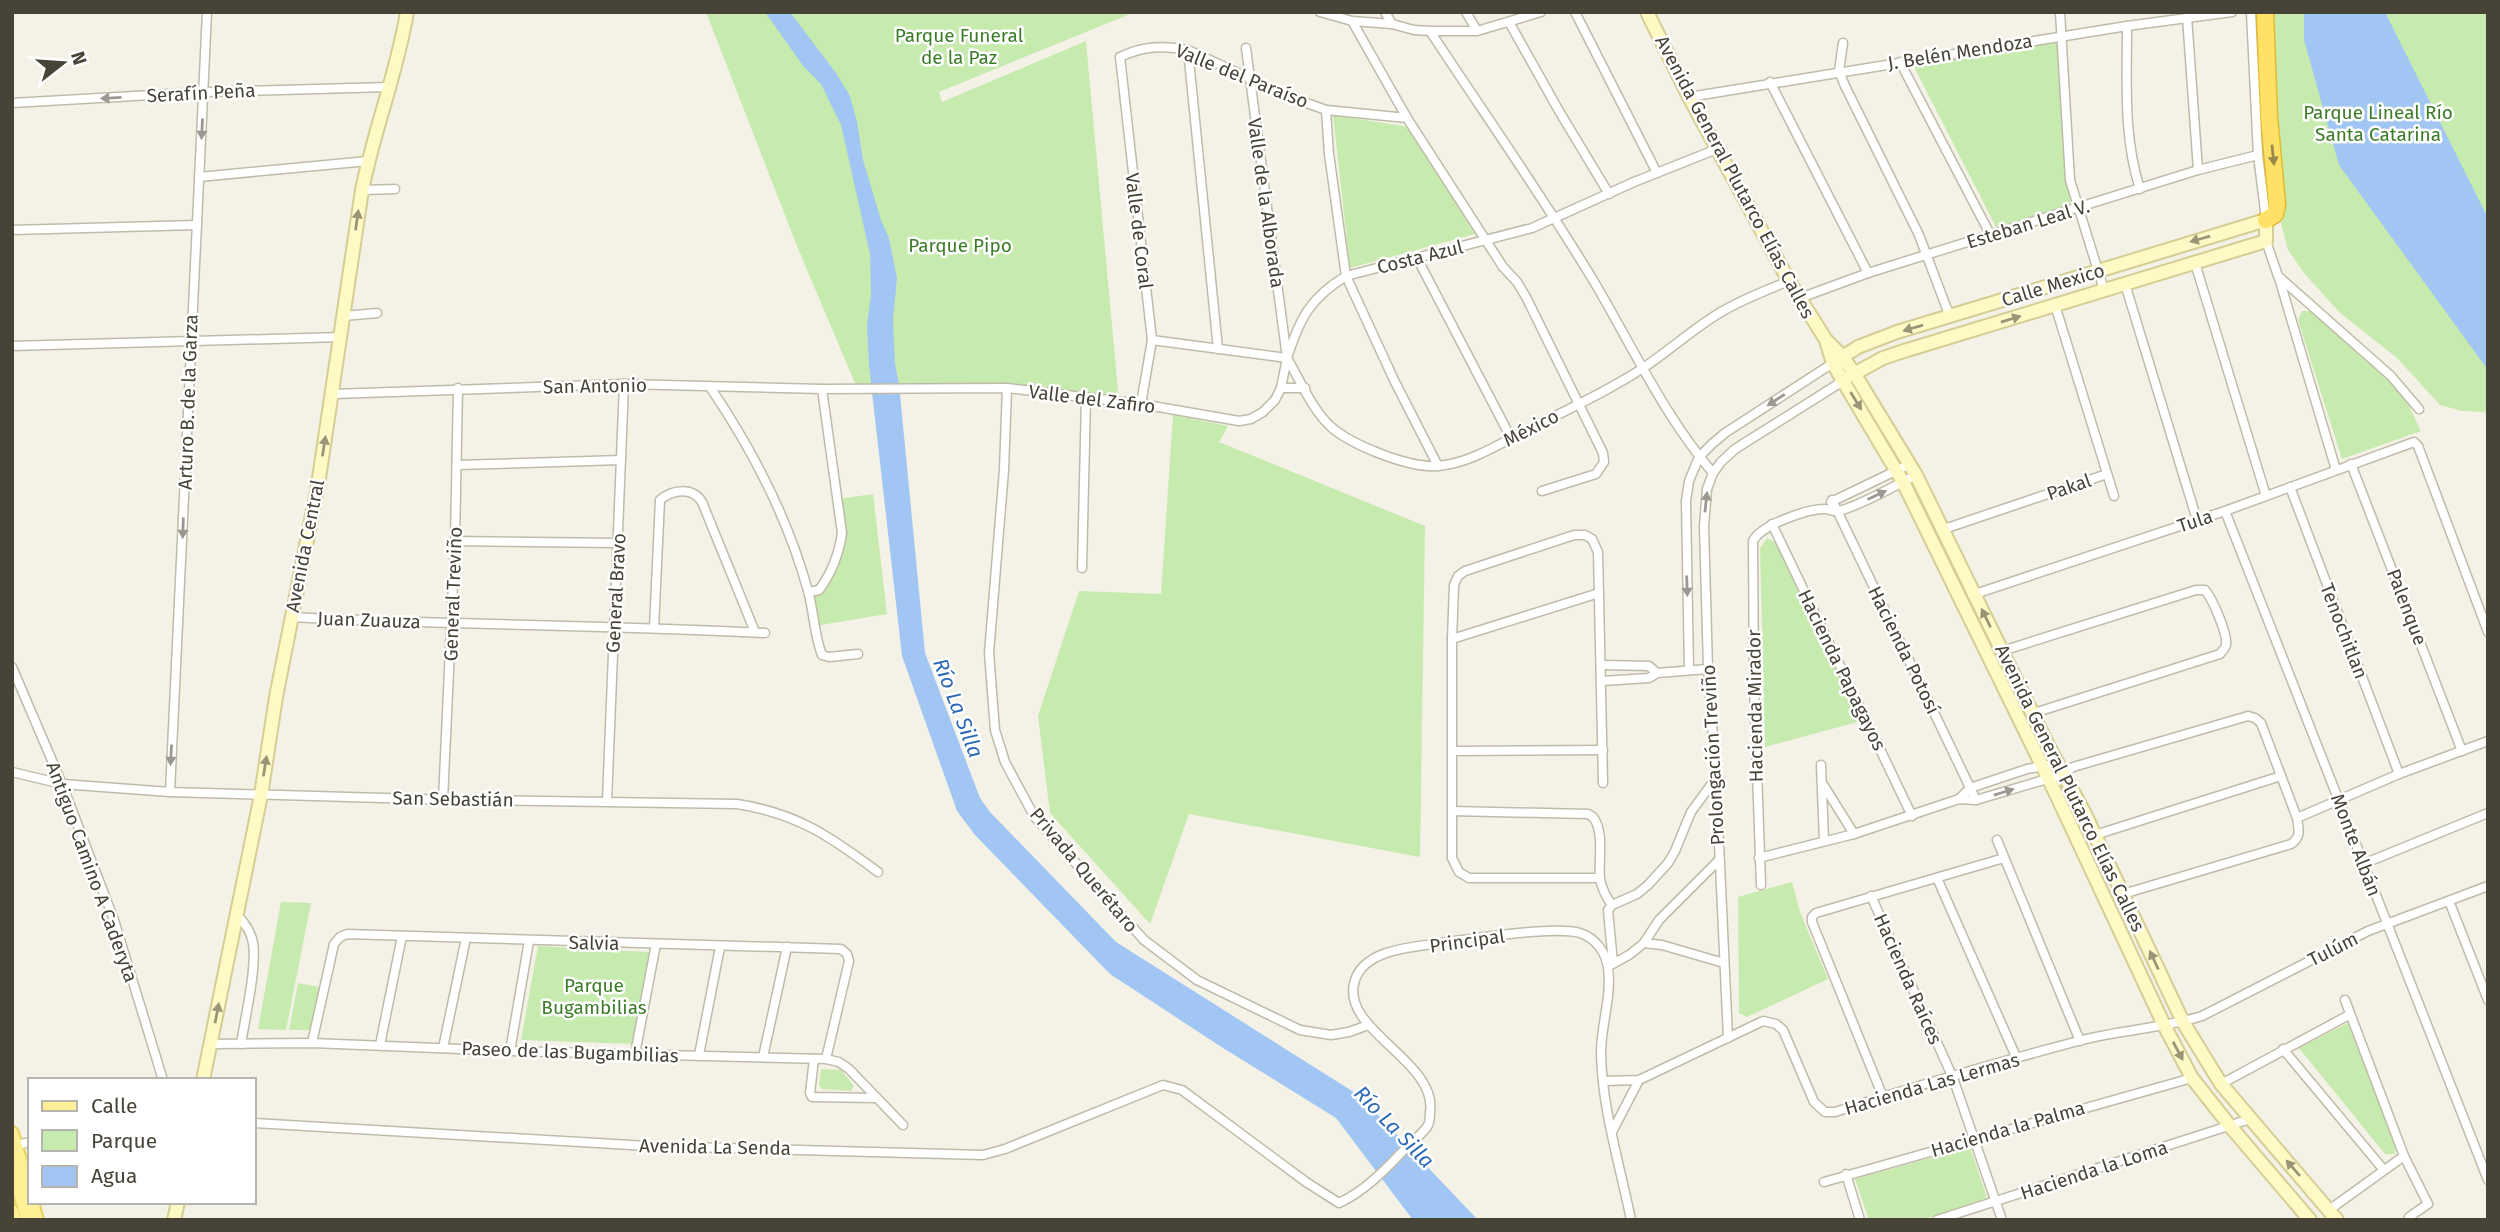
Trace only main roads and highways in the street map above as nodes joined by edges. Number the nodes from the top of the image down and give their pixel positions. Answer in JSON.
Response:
{"nodes":[{"id":1,"x":2260,"y":13,"type":"edge"},
{"id":2,"x":2266,"y":220,"type":"road end"},
{"id":3,"x":13,"y":1141,"type":"edge"},
{"id":4,"x":12,"y":1168,"type":"edge"},
{"id":5,"x":28,"y":1187,"type":"edge"},
{"id":6,"x":12,"y":1211,"type":"edge"},
{"id":7,"x":15,"y":1220,"type":"edge"},
{"id":8,"x":28,"y":1220,"type":"edge"}],
"edges":[{"from":1,"to":2,"type":"highway","one_way":true},
{"from":3,"to":5,"type":"main road"},
{"from":4,"to":8,"type":"main road"},
{"from":6,"to":7,"type":"main road"}]}
